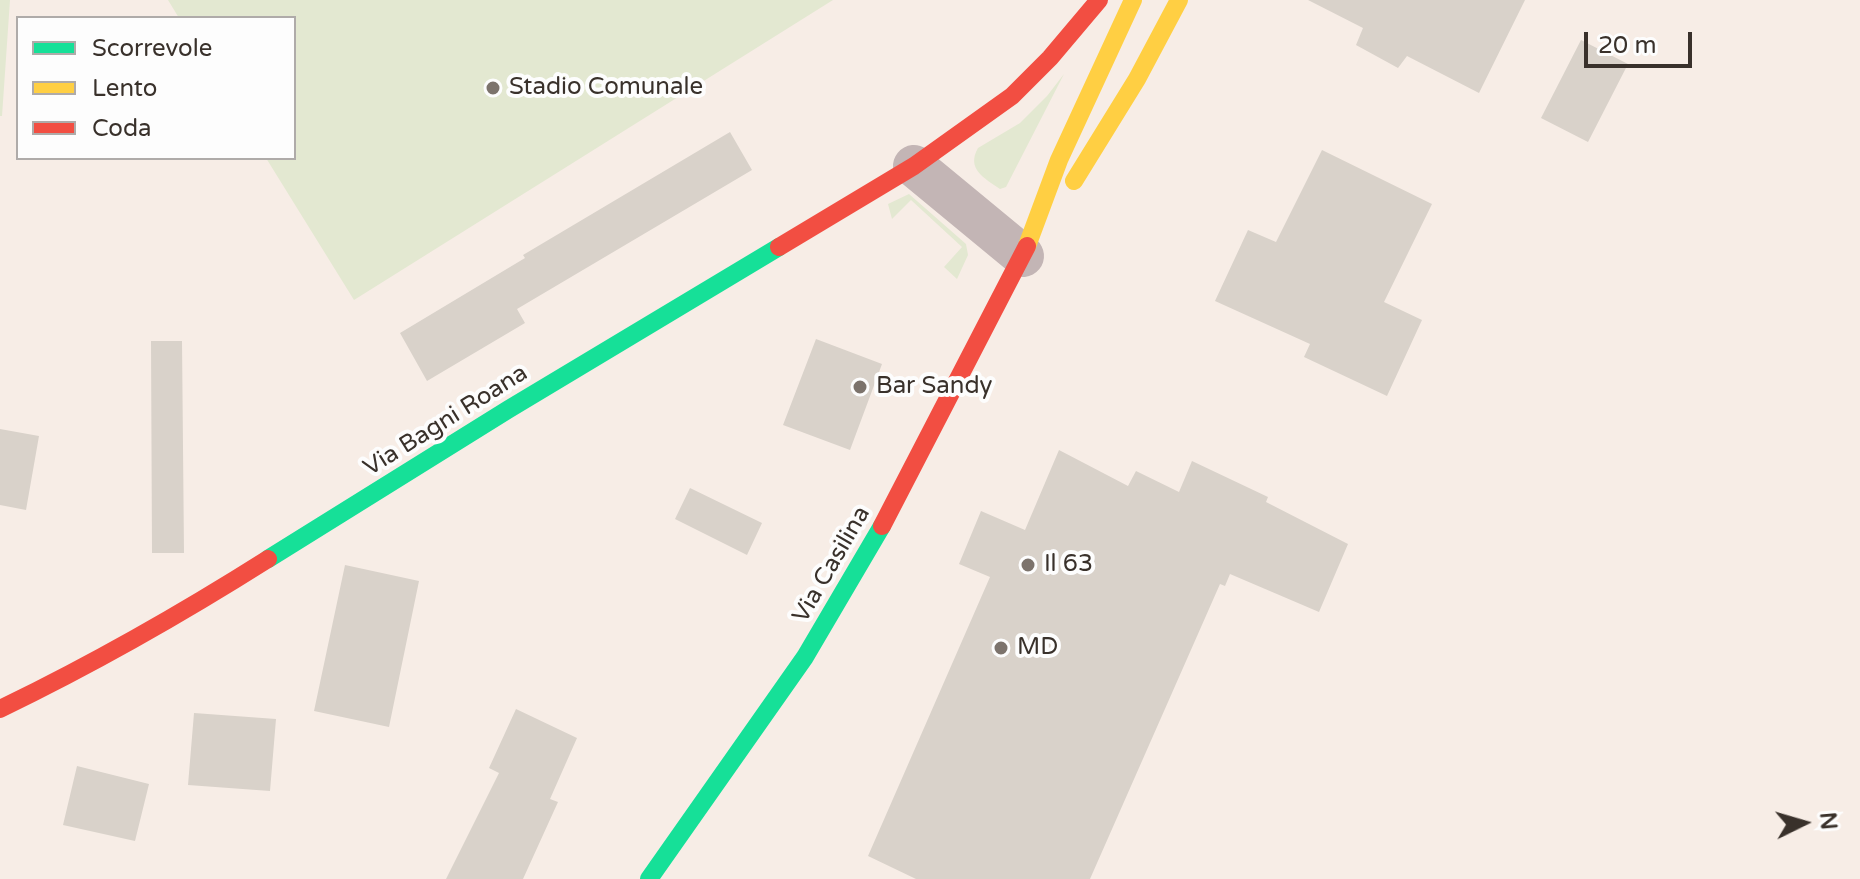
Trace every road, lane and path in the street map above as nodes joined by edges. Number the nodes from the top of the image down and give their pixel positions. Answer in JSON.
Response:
{"nodes":[{"id":1,"x":1133,"y":0,"type":"edge"},
{"id":2,"x":1179,"y":0,"type":"edge"},
{"id":3,"x":1090,"y":6,"type":"edge"},
{"id":4,"x":914,"y":166,"type":"junction"},
{"id":5,"x":1023,"y":256,"type":"junction"},
{"id":6,"x":0,"y":709,"type":"edge"},
{"id":7,"x":649,"y":879,"type":"edge"}],
"edges":[{"from":1,"to":5,"type":"main road","name":"Via Casilina"},
{"from":2,"to":5,"type":"main road","name":"Via Casilina"},
{"from":3,"to":4,"type":"main road","name":"Via Bagni Roana"},
{"from":4,"to":5,"type":"street"},
{"from":4,"to":6,"type":"main road","name":"Via Bagni Roana"},
{"from":5,"to":7,"type":"main road","name":"Via Casilina"}]}
